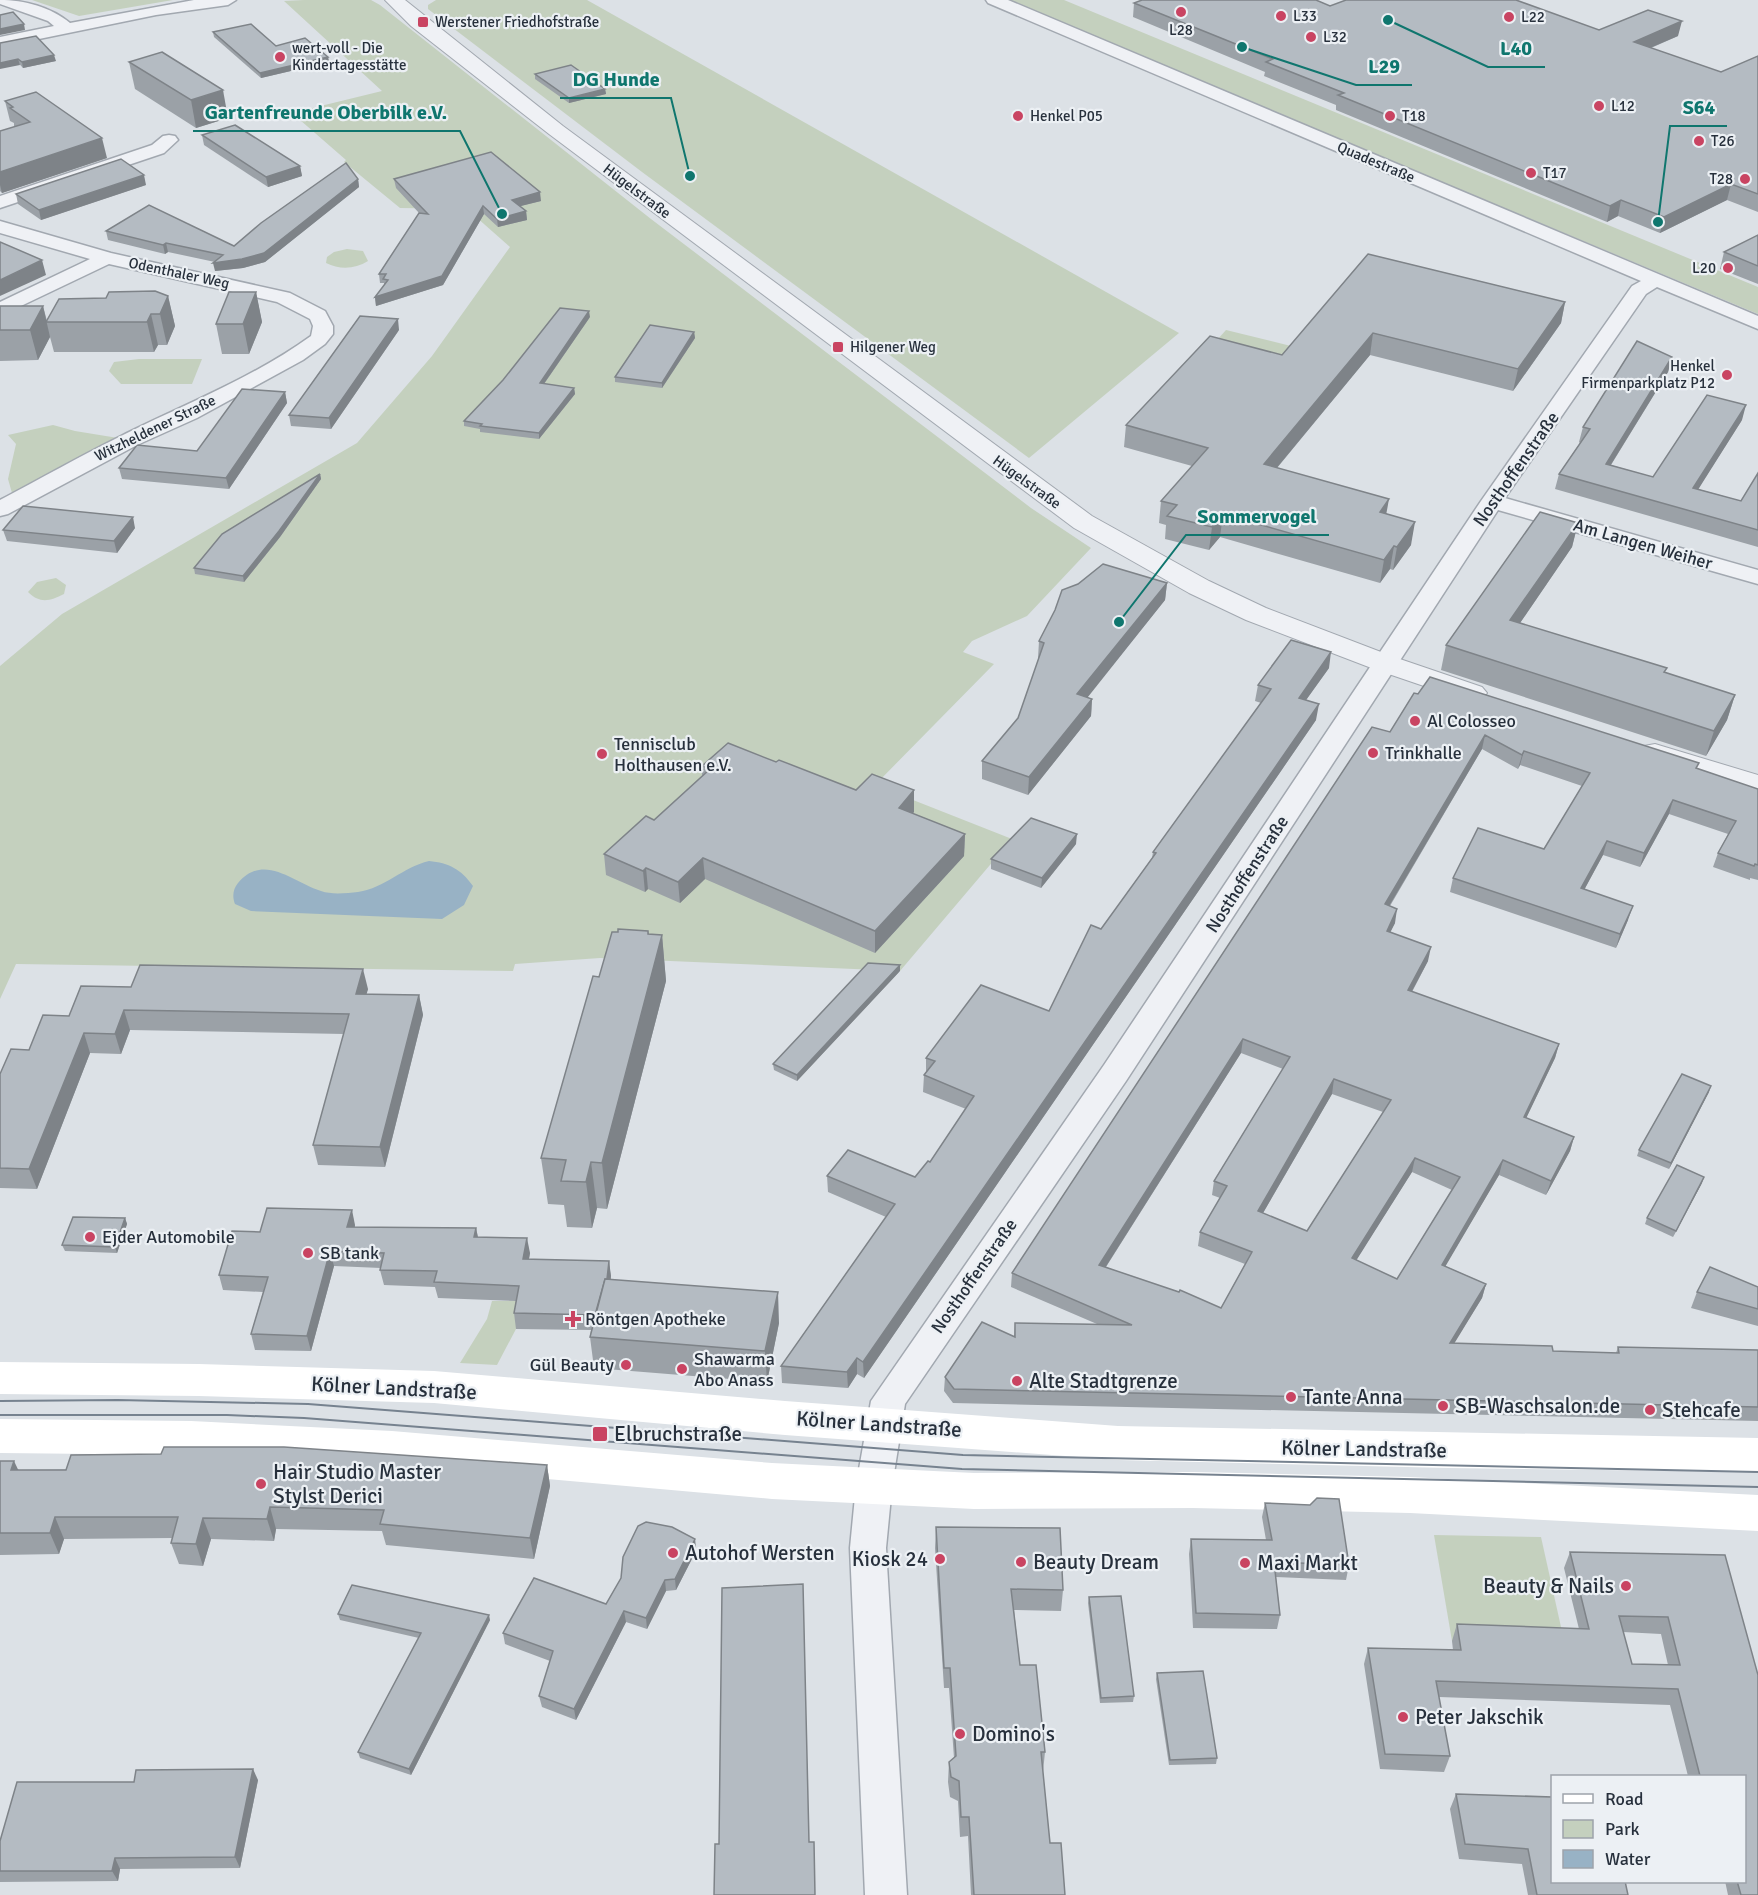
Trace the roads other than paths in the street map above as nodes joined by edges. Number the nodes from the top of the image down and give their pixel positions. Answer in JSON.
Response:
{"nodes":[{"id":1,"x":3,"y":0,"type":"edge"},
{"id":2,"x":228,"y":0,"type":"edge"},
{"id":3,"x":394,"y":0,"type":"edge"},
{"id":4,"x":994,"y":0,"type":"edge"},
{"id":5,"x":66,"y":28,"type":"junction"},
{"id":6,"x":0,"y":42,"type":"edge"},
{"id":7,"x":169,"y":140,"type":"dead end"},
{"id":8,"x":0,"y":202,"type":"edge"},
{"id":9,"x":0,"y":227,"type":"edge"},
{"id":10,"x":107,"y":258,"type":"junction"},
{"id":11,"x":1657,"y":279,"type":"junction"},
{"id":12,"x":0,"y":310,"type":"edge"},
{"id":13,"x":1758,"y":323,"type":"edge"},
{"id":14,"x":310,"y":347,"type":"joint"},
{"id":15,"x":1492,"y":501,"type":"junction"},
{"id":16,"x":0,"y":508,"type":"edge"},
{"id":17,"x":1758,"y":578,"type":"edge"},
{"id":18,"x":1384,"y":663,"type":"junction"},
{"id":19,"x":1496,"y":701,"type":"edge"},
{"id":20,"x":1633,"y":746,"type":"edge"},
{"id":21,"x":1758,"y":785,"type":"edge"},
{"id":22,"x":0,"y":1378,"type":"edge"},
{"id":23,"x":885,"y":1425,"type":"junction"},
{"id":24,"x":0,"y":1436,"type":"edge"},
{"id":25,"x":1758,"y":1455,"type":"edge"},
{"id":26,"x":874,"y":1486,"type":"junction"},
{"id":27,"x":1758,"y":1513,"type":"edge"},
{"id":28,"x":886,"y":1895,"type":"edge"}],
"edges":[{"from":1,"to":5,"type":"street"},
{"from":2,"to":5,"type":"street"},
{"from":3,"to":18,"type":"street","name":"Hügelstraße"},
{"from":4,"to":11,"type":"street","name":"Quadestraße"},
{"from":5,"to":6,"type":"street"},
{"from":7,"to":8,"type":"street"},
{"from":9,"to":10,"type":"street","name":"Odenthaler Weg"},
{"from":10,"to":12,"type":"street"},
{"from":10,"to":14,"type":"street","name":"Odenthaler Weg"},
{"from":11,"to":13,"type":"street","name":"Quadestraße"},
{"from":11,"to":15,"type":"street","name":"Nosthoffenstraße"},
{"from":14,"to":16,"type":"street","name":"Witzheldener Straße"},
{"from":15,"to":17,"type":"street","name":"Am Langen Weiher"},
{"from":15,"to":18,"type":"street","name":"Nosthoffenstraße"},
{"from":18,"to":19,"type":"street","name":"Hügelstraße"},
{"from":18,"to":23,"type":"street","name":"Nosthoffenstraße"},
{"from":20,"to":21,"type":"street"},
{"from":22,"to":23,"type":"main road","name":"Kölner Landstraße"},
{"from":23,"to":25,"type":"main road","name":"Kölner Landstraße"},
{"from":23,"to":26,"type":"street","name":"Nosthoffenstraße"},
{"from":24,"to":26,"type":"main road"},
{"from":26,"to":27,"type":"main road"},
{"from":26,"to":28,"type":"street"}]}
